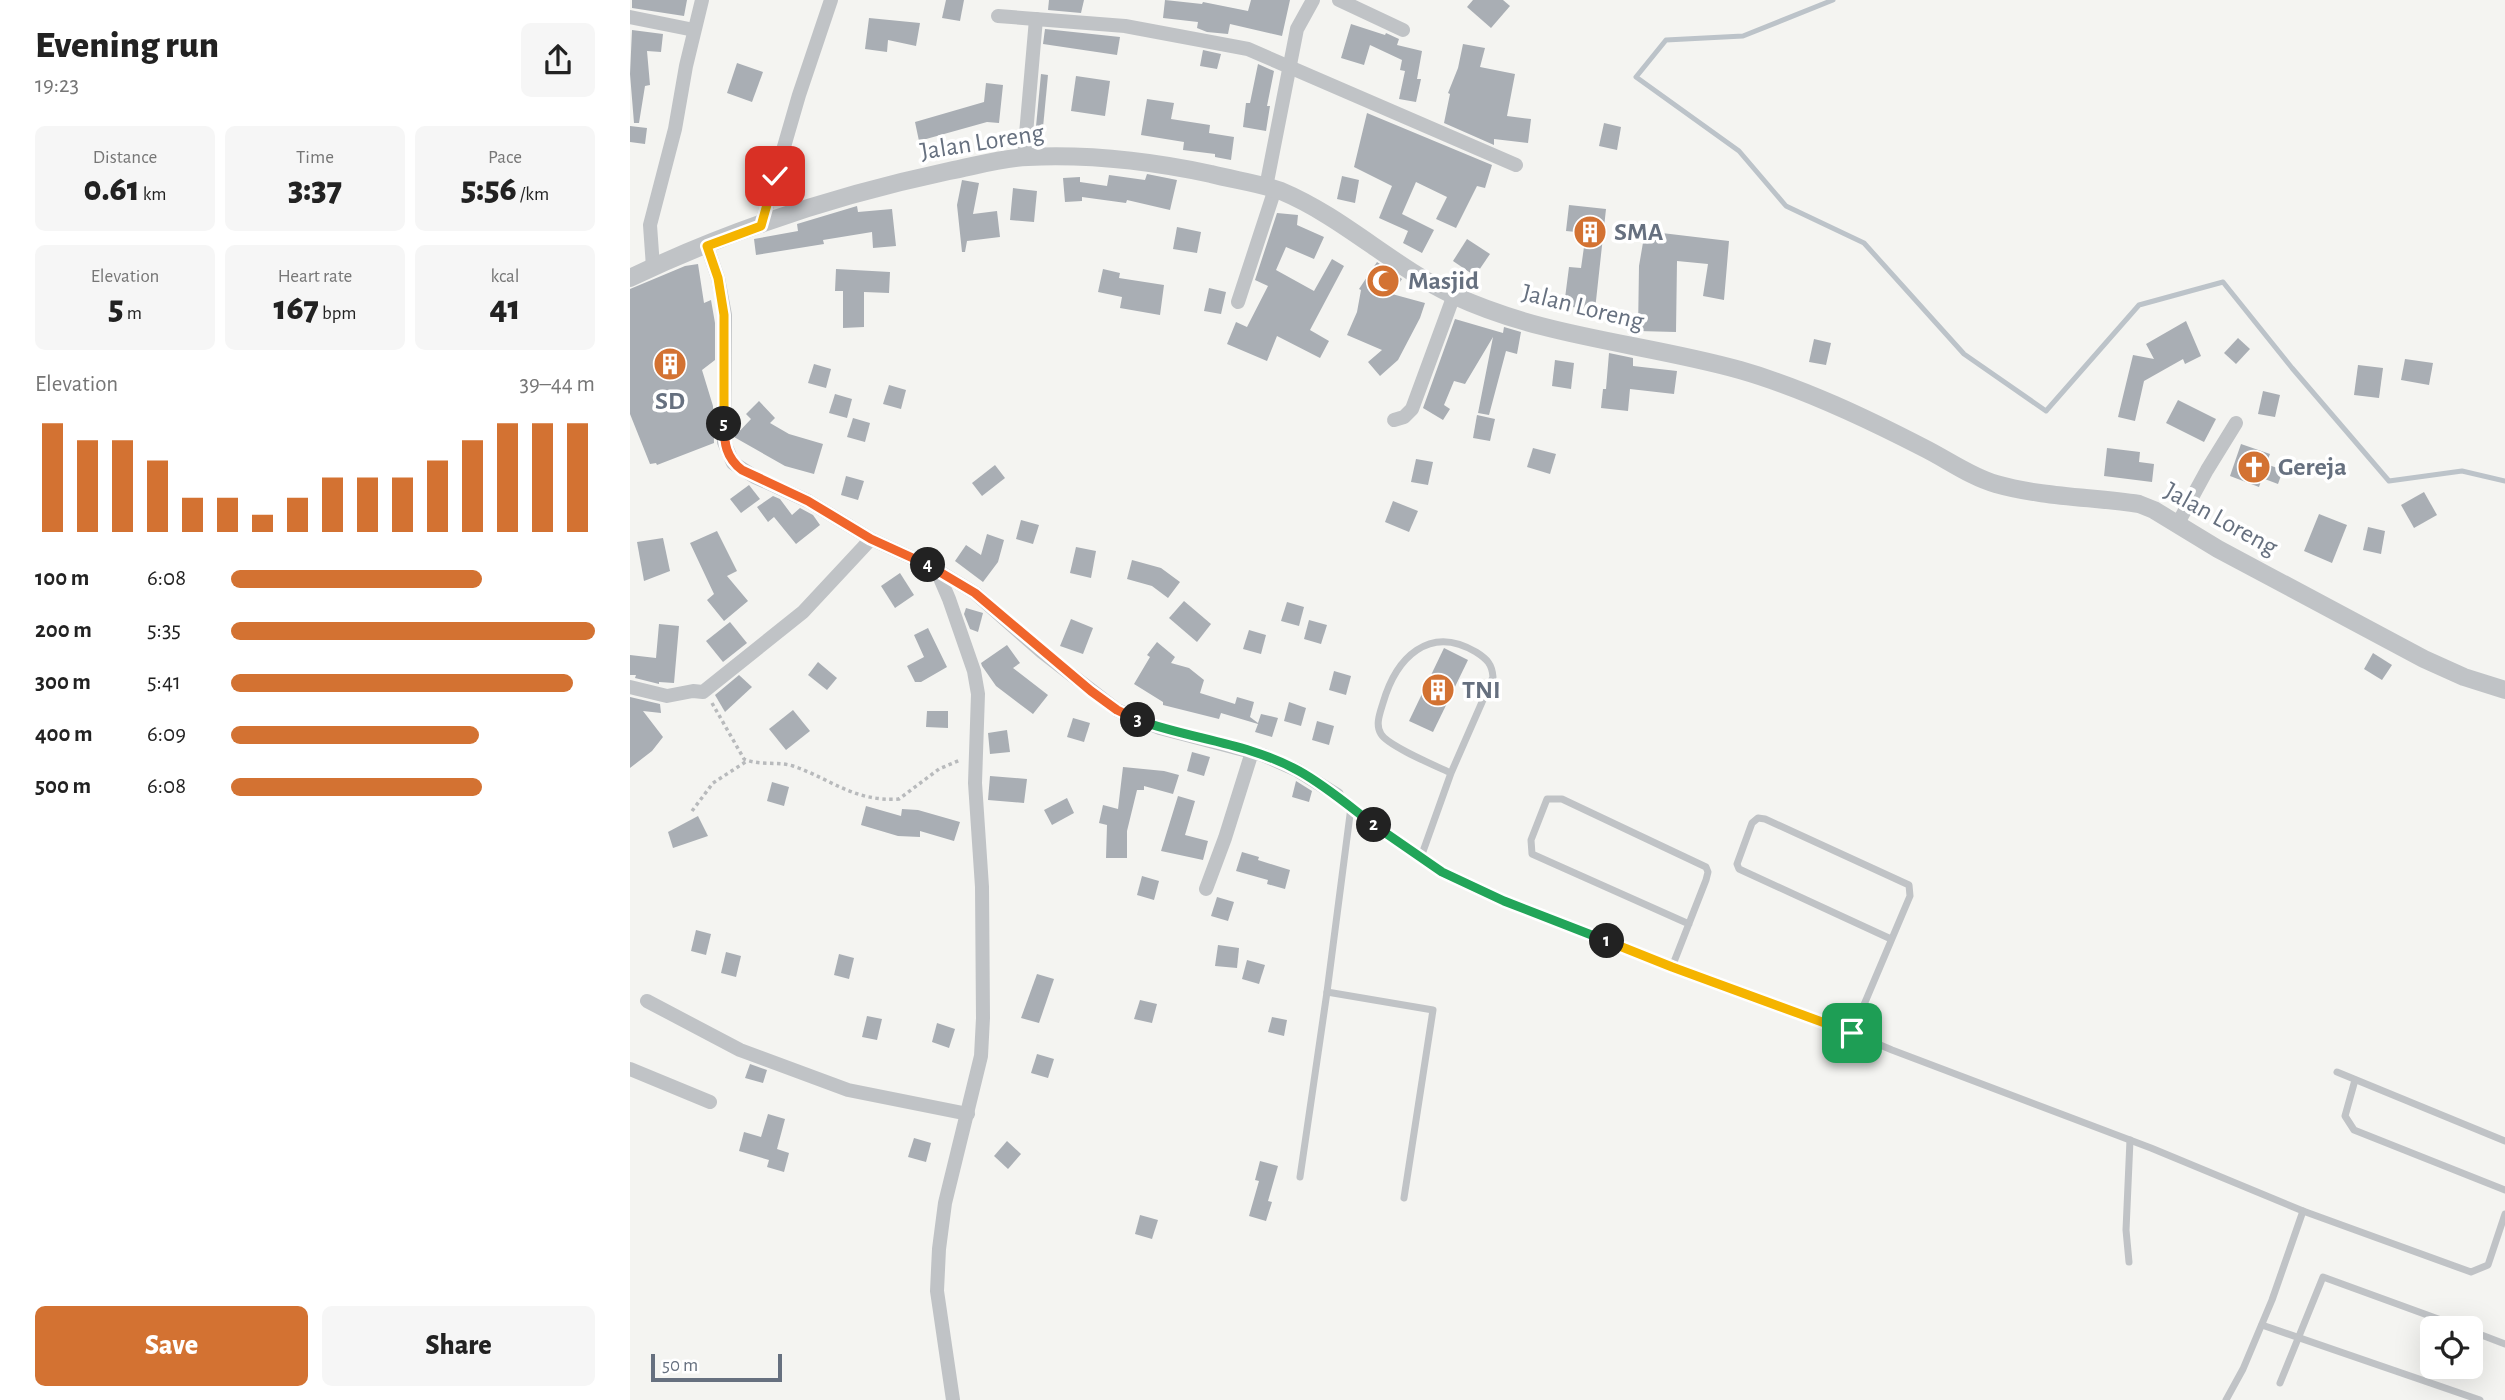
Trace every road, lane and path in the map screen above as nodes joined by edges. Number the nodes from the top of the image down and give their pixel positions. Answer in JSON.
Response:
{"nodes":[{"id":1,"x":702,"y":0,"type":"edge"},
{"id":2,"x":831,"y":0,"type":"edge"},
{"id":3,"x":1313,"y":0,"type":"edge"},
{"id":4,"x":1339,"y":0,"type":"edge"},
{"id":5,"x":998,"y":16,"type":"dead end"},
{"id":6,"x":630,"y":17,"type":"edge"},
{"id":7,"x":1036,"y":19,"type":"junction"},
{"id":8,"x":694,"y":30,"type":"junction"},
{"id":9,"x":1403,"y":30,"type":"dead end"},
{"id":10,"x":1290,"y":68,"type":"junction"},
{"id":11,"x":1024,"y":157,"type":"junction"},
{"id":12,"x":1516,"y":164,"type":"dead end"},
{"id":13,"x":1271,"y":188,"type":"junction"},
{"id":14,"x":761,"y":226,"type":"junction"},
{"id":15,"x":707,"y":246,"type":"junction"},
{"id":16,"x":653,"y":267,"type":"junction"},
{"id":17,"x":630,"y":278,"type":"edge"},
{"id":18,"x":1454,"y":295,"type":"junction"},
{"id":19,"x":1238,"y":302,"type":"dead end"},
{"id":20,"x":1394,"y":420,"type":"dead end"},
{"id":21,"x":2236,"y":423,"type":"dead end"},
{"id":22,"x":2177,"y":525,"type":"junction"},
{"id":23,"x":871,"y":539,"type":"junction"},
{"id":24,"x":930,"y":566,"type":"junction"},
{"id":25,"x":630,"y":687,"type":"edge"},
{"id":26,"x":2505,"y":690,"type":"edge"},
{"id":27,"x":703,"y":692,"type":"junction"},
{"id":28,"x":1252,"y":752,"type":"junction"},
{"id":29,"x":975,"y":755,"type":"junction"},
{"id":30,"x":747,"y":761,"type":"junction"},
{"id":31,"x":1451,"y":773,"type":"junction"},
{"id":32,"x":1337,"y":795,"type":"joint"},
{"id":33,"x":1351,"y":807,"type":"junction"},
{"id":34,"x":692,"y":811,"type":"dead end"},
{"id":35,"x":1421,"y":857,"type":"junction"},
{"id":36,"x":1206,"y":889,"type":"dead end"},
{"id":37,"x":1689,"y":924,"type":"junction"},
{"id":38,"x":1891,"y":939,"type":"junction"},
{"id":39,"x":1672,"y":967,"type":"junction"},
{"id":40,"x":1327,"y":992,"type":"junction"},
{"id":41,"x":647,"y":1000,"type":"dead end"},
{"id":42,"x":1852,"y":1033,"type":"junction"},
{"id":43,"x":630,"y":1069,"type":"edge"},
{"id":44,"x":2337,"y":1072,"type":"dead end"},
{"id":45,"x":2355,"y":1080,"type":"junction"},
{"id":46,"x":710,"y":1102,"type":"dead end"},
{"id":47,"x":968,"y":1114,"type":"junction"},
{"id":48,"x":2130,"y":1140,"type":"junction"},
{"id":49,"x":2505,"y":1141,"type":"edge"},
{"id":50,"x":1300,"y":1177,"type":"dead end"},
{"id":51,"x":2505,"y":1190,"type":"edge"},
{"id":52,"x":1404,"y":1198,"type":"dead end"},
{"id":53,"x":2303,"y":1211,"type":"junction"},
{"id":54,"x":2505,"y":1214,"type":"edge"},
{"id":55,"x":2129,"y":1262,"type":"dead end"},
{"id":56,"x":2430,"y":1316,"type":"edge"},
{"id":57,"x":2262,"y":1325,"type":"junction"},
{"id":58,"x":2483,"y":1336,"type":"edge"},
{"id":59,"x":2299,"y":1338,"type":"junction"},
{"id":60,"x":2505,"y":1344,"type":"edge"},
{"id":61,"x":2280,"y":1383,"type":"dead end"},
{"id":62,"x":2459,"y":1396,"type":"edge"},
{"id":63,"x":953,"y":1400,"type":"edge"},
{"id":64,"x":2225,"y":1400,"type":"edge"},
{"id":65,"x":2480,"y":1400,"type":"edge"}],
"edges":[{"from":1,"to":8,"type":"street"},
{"from":2,"to":14,"type":"street"},
{"from":3,"to":10,"type":"street"},
{"from":4,"to":9,"type":"street"},
{"from":5,"to":7,"type":"street"},
{"from":6,"to":8,"type":"street"},
{"from":7,"to":10,"type":"street"},
{"from":7,"to":11,"type":"street"},
{"from":8,"to":16,"type":"street"},
{"from":10,"to":12,"type":"street"},
{"from":10,"to":13,"type":"street"},
{"from":11,"to":13,"type":"street","name":"Jalan Loreng"},
{"from":11,"to":14,"type":"street","name":"Jalan Loreng"},
{"from":13,"to":18,"type":"street","name":"Jalan Loreng"},
{"from":13,"to":19,"type":"street"},
{"from":14,"to":15,"type":"street","name":"Jalan Loreng"},
{"from":15,"to":16,"type":"street","name":"Jalan Loreng"},
{"from":15,"to":23,"type":"street"},
{"from":16,"to":17,"type":"street","name":"Jalan Loreng"},
{"from":18,"to":20,"type":"street"},
{"from":18,"to":22,"type":"street","name":"Jalan Loreng"},
{"from":21,"to":22,"type":"street"},
{"from":22,"to":26,"type":"street","name":"Jalan Loreng"},
{"from":23,"to":24,"type":"street"},
{"from":23,"to":27,"type":"street"},
{"from":24,"to":28,"type":"street"},
{"from":24,"to":29,"type":"street"},
{"from":25,"to":27,"type":"street"},
{"from":27,"to":30,"type":"path"},
{"from":28,"to":32,"type":"street"},
{"from":28,"to":36,"type":"street"},
{"from":29,"to":30,"type":"path"},
{"from":29,"to":47,"type":"street"},
{"from":30,"to":34,"type":"path"},
{"from":31,"to":31,"type":"lane"},
{"from":31,"to":35,"type":"lane"},
{"from":32,"to":33,"type":"lane"},
{"from":33,"to":35,"type":"lane"},
{"from":33,"to":40,"type":"lane"},
{"from":35,"to":39,"type":"lane"},
{"from":37,"to":37,"type":"lane"},
{"from":37,"to":39,"type":"lane"},
{"from":38,"to":38,"type":"lane"},
{"from":38,"to":42,"type":"lane"},
{"from":39,"to":42,"type":"lane"},
{"from":40,"to":50,"type":"lane"},
{"from":40,"to":52,"type":"lane"},
{"from":41,"to":47,"type":"street"},
{"from":42,"to":48,"type":"lane"},
{"from":43,"to":46,"type":"street"},
{"from":44,"to":45,"type":"lane"},
{"from":45,"to":49,"type":"lane"},
{"from":45,"to":51,"type":"lane"},
{"from":47,"to":63,"type":"street"},
{"from":48,"to":53,"type":"lane"},
{"from":48,"to":55,"type":"lane"},
{"from":53,"to":54,"type":"lane"},
{"from":53,"to":57,"type":"lane"},
{"from":56,"to":59,"type":"lane"},
{"from":57,"to":59,"type":"lane"},
{"from":57,"to":64,"type":"lane"},
{"from":58,"to":60,"type":"lane"},
{"from":59,"to":61,"type":"lane"},
{"from":59,"to":62,"type":"lane"},
{"from":62,"to":65,"type":"lane"}]}
